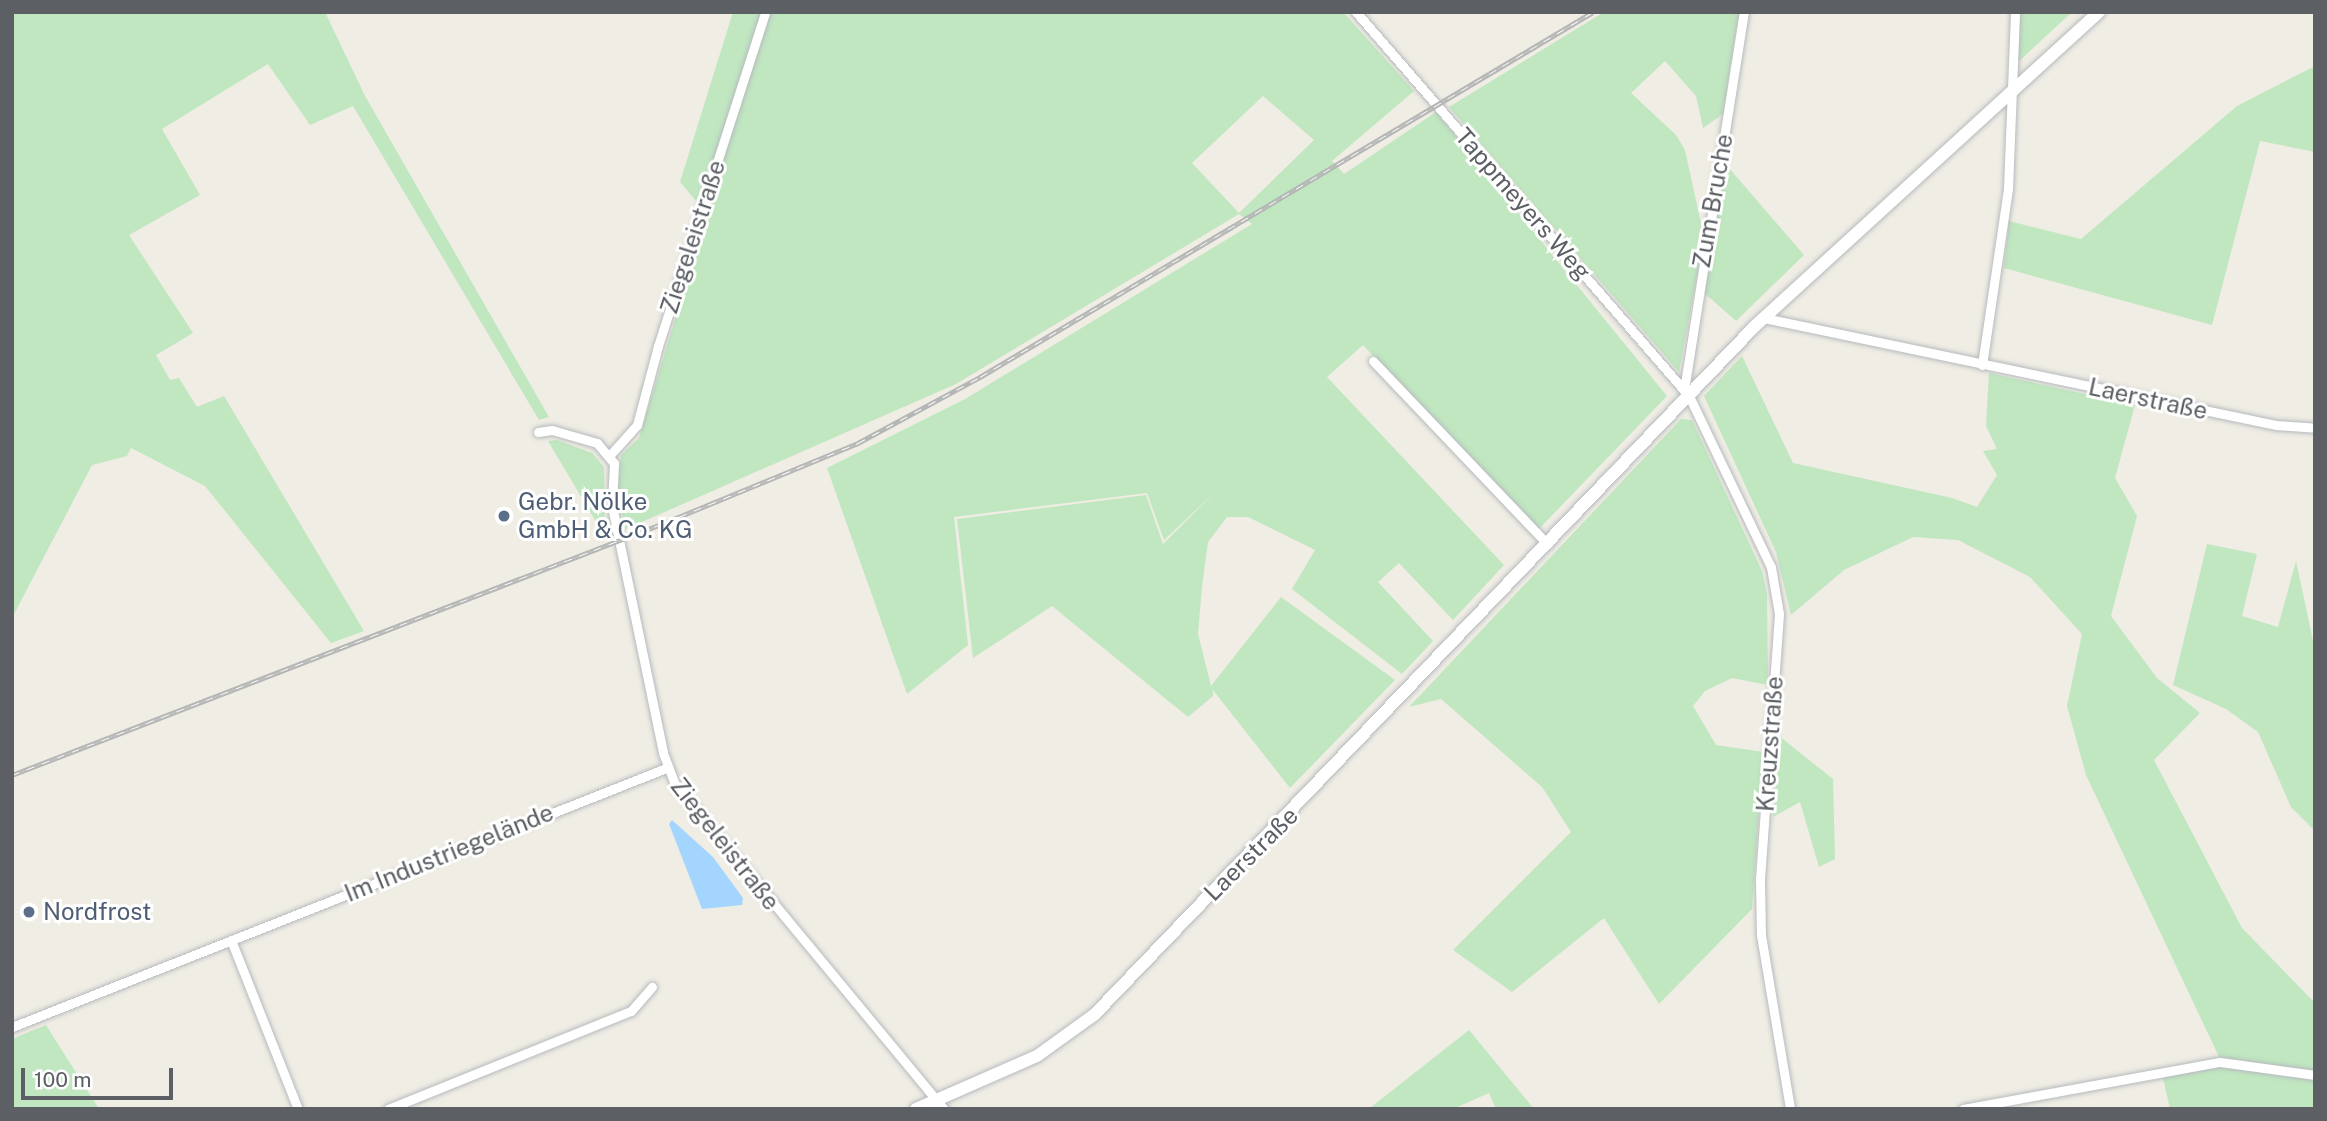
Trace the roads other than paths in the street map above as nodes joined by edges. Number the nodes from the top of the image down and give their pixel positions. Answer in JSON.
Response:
{"nodes":[{"id":1,"x":765,"y":12,"type":"edge"},
{"id":2,"x":1356,"y":12,"type":"edge"},
{"id":3,"x":1744,"y":12,"type":"edge"},
{"id":4,"x":2014,"y":12,"type":"edge"},
{"id":5,"x":2099,"y":12,"type":"edge"},
{"id":6,"x":2012,"y":92,"type":"junction"},
{"id":7,"x":1764,"y":318,"type":"junction"},
{"id":8,"x":1373,"y":360,"type":"dead end"},
{"id":9,"x":1982,"y":365,"type":"junction"},
{"id":10,"x":1686,"y":393,"type":"junction"},
{"id":11,"x":2315,"y":428,"type":"edge"},
{"id":12,"x":538,"y":432,"type":"dead end"},
{"id":13,"x":610,"y":455,"type":"junction"},
{"id":14,"x":1547,"y":544,"type":"junction"},
{"id":15,"x":666,"y":768,"type":"junction"},
{"id":16,"x":231,"y":940,"type":"junction"},
{"id":17,"x":652,"y":987,"type":"dead end"},
{"id":18,"x":12,"y":1027,"type":"edge"},
{"id":19,"x":2315,"y":1075,"type":"edge"},
{"id":20,"x":940,"y":1104,"type":"edge"},
{"id":21,"x":298,"y":1109,"type":"edge"},
{"id":22,"x":388,"y":1109,"type":"edge"},
{"id":23,"x":915,"y":1109,"type":"edge"},
{"id":24,"x":1790,"y":1109,"type":"edge"},
{"id":25,"x":1964,"y":1109,"type":"edge"}],
"edges":[{"from":1,"to":13,"type":"street","name":"Ziegeleistraße"},
{"from":2,"to":10,"type":"street","name":"Tappmeyers Weg"},
{"from":3,"to":10,"type":"street","name":"Zum Bruche"},
{"from":4,"to":6,"type":"street"},
{"from":5,"to":6,"type":"main road","name":"Laerstraße"},
{"from":6,"to":7,"type":"main road","name":"Laerstraße"},
{"from":6,"to":9,"type":"street"},
{"from":7,"to":9,"type":"street","name":"Laerstraße"},
{"from":7,"to":10,"type":"main road","name":"Laerstraße"},
{"from":8,"to":14,"type":"street"},
{"from":9,"to":11,"type":"street","name":"Laerstraße"},
{"from":10,"to":14,"type":"main road","name":"Laerstraße"},
{"from":10,"to":24,"type":"street","name":"Kreuzstraße"},
{"from":12,"to":13,"type":"street"},
{"from":13,"to":15,"type":"street","name":"Ziegeleistraße"},
{"from":14,"to":20,"type":"main road","name":"Laerstraße"},
{"from":15,"to":16,"type":"street","name":"Im Industriegelände"},
{"from":15,"to":20,"type":"street","name":"Ziegeleistraße"},
{"from":16,"to":18,"type":"street","name":"Im Industriegelände"},
{"from":16,"to":21,"type":"street"},
{"from":17,"to":22,"type":"street"},
{"from":19,"to":25,"type":"street"},
{"from":20,"to":23,"type":"main road","name":"Laerstraße"}]}
